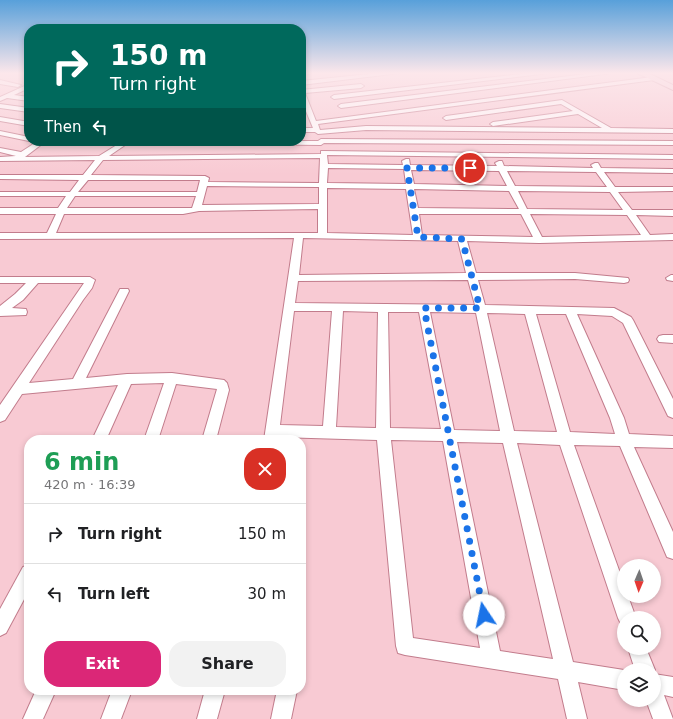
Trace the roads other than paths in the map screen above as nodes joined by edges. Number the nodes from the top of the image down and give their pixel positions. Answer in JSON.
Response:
{"nodes":[{"id":1,"x":340,"y":106,"type":"edge"},
{"id":2,"x":4,"y":107,"type":"edge"},
{"id":3,"x":423,"y":107,"type":"edge"},
{"id":4,"x":437,"y":107,"type":"junction"},
{"id":5,"x":440,"y":107,"type":"edge"},
{"id":6,"x":529,"y":107,"type":"edge"},
{"id":7,"x":570,"y":107,"type":"edge"},
{"id":8,"x":518,"y":108,"type":"junction"},
{"id":9,"x":24,"y":109,"type":"edge"},
{"id":10,"x":425,"y":109,"type":"junction"},
{"id":11,"x":306,"y":110,"type":"edge"},
{"id":12,"x":416,"y":110,"type":"junction"},
{"id":13,"x":579,"y":112,"type":"junction"},
{"id":14,"x":390,"y":113,"type":"junction"},
{"id":15,"x":557,"y":114,"type":"junction"},
{"id":16,"x":367,"y":116,"type":"junction"},
{"id":17,"x":534,"y":117,"type":"junction"},
{"id":18,"x":345,"y":118,"type":"junction"},
{"id":19,"x":446,"y":118,"type":"junction"},
{"id":20,"x":0,"y":119,"type":"edge"},
{"id":21,"x":24,"y":123,"type":"edge"},
{"id":22,"x":422,"y":123,"type":"junction"},
{"id":23,"x":314,"y":124,"type":"junction"},
{"id":24,"x":306,"y":128,"type":"edge"},
{"id":25,"x":376,"y":128,"type":"junction"},
{"id":26,"x":348,"y":129,"type":"junction"},
{"id":27,"x":402,"y":129,"type":"junction"},
{"id":28,"x":453,"y":129,"type":"junction"},
{"id":29,"x":463,"y":130,"type":"junction"},
{"id":30,"x":551,"y":130,"type":"junction"},
{"id":31,"x":567,"y":130,"type":"junction"},
{"id":32,"x":580,"y":130,"type":"junction"},
{"id":33,"x":609,"y":130,"type":"junction"},
{"id":34,"x":650,"y":131,"type":"junction"},
{"id":35,"x":673,"y":131,"type":"edge"},
{"id":36,"x":0,"y":133,"type":"edge"},
{"id":37,"x":24,"y":138,"type":"edge"},
{"id":38,"x":306,"y":142,"type":"edge"},
{"id":39,"x":321,"y":142,"type":"junction"},
{"id":40,"x":404,"y":143,"type":"junction"},
{"id":41,"x":491,"y":143,"type":"junction"},
{"id":42,"x":578,"y":143,"type":"junction"},
{"id":43,"x":662,"y":143,"type":"junction"},
{"id":44,"x":673,"y":143,"type":"edge"},
{"id":45,"x":34,"y":146,"type":"edge"},
{"id":46,"x":118,"y":146,"type":"edge"},
{"id":47,"x":219,"y":146,"type":"edge"},
{"id":48,"x":0,"y":150,"type":"edge"},
{"id":49,"x":406,"y":153,"type":"junction"},
{"id":50,"x":324,"y":154,"type":"junction"},
{"id":51,"x":495,"y":154,"type":"junction"},
{"id":52,"x":588,"y":155,"type":"junction"},
{"id":53,"x":19,"y":156,"type":"junction"},
{"id":54,"x":673,"y":156,"type":"edge"},
{"id":55,"x":101,"y":158,"type":"junction"},
{"id":56,"x":0,"y":159,"type":"edge"},
{"id":57,"x":323,"y":166,"type":"junction"},
{"id":58,"x":407,"y":168,"type":"junction"},
{"id":59,"x":502,"y":169,"type":"junction"},
{"id":60,"x":599,"y":170,"type":"junction"},
{"id":61,"x":673,"y":171,"type":"edge"},
{"id":62,"x":208,"y":172,"type":"junction"},
{"id":63,"x":0,"y":177,"type":"edge"},
{"id":64,"x":86,"y":177,"type":"junction"},
{"id":65,"x":322,"y":184,"type":"junction"},
{"id":66,"x":410,"y":187,"type":"junction"},
{"id":67,"x":512,"y":188,"type":"junction"},
{"id":68,"x":673,"y":189,"type":"edge"},
{"id":69,"x":613,"y":190,"type":"junction"},
{"id":70,"x":0,"y":194,"type":"edge"},
{"id":71,"x":72,"y":194,"type":"junction"},
{"id":72,"x":200,"y":194,"type":"junction"},
{"id":73,"x":323,"y":206,"type":"junction"},
{"id":74,"x":197,"y":208,"type":"junction"},
{"id":75,"x":0,"y":211,"type":"edge"},
{"id":76,"x":61,"y":211,"type":"junction"},
{"id":77,"x":413,"y":211,"type":"junction"},
{"id":78,"x":524,"y":212,"type":"junction"},
{"id":79,"x":630,"y":213,"type":"junction"},
{"id":80,"x":673,"y":213,"type":"edge"},
{"id":81,"x":300,"y":235,"type":"junction"},
{"id":82,"x":0,"y":236,"type":"edge"},
{"id":83,"x":50,"y":236,"type":"junction"},
{"id":84,"x":322,"y":236,"type":"junction"},
{"id":85,"x":418,"y":237,"type":"junction"},
{"id":86,"x":647,"y":237,"type":"junction"},
{"id":87,"x":673,"y":237,"type":"edge"},
{"id":88,"x":462,"y":239,"type":"junction"},
{"id":89,"x":539,"y":240,"type":"junction"},
{"id":90,"x":473,"y":277,"type":"junction"},
{"id":91,"x":294,"y":278,"type":"junction"},
{"id":92,"x":0,"y":280,"type":"edge"},
{"id":93,"x":35,"y":280,"type":"junction"},
{"id":94,"x":624,"y":280,"type":"dead end"},
{"id":95,"x":124,"y":291,"type":"dead end"},
{"id":96,"x":290,"y":306,"type":"junction"},
{"id":97,"x":338,"y":307,"type":"junction"},
{"id":98,"x":383,"y":307,"type":"junction"},
{"id":99,"x":424,"y":308,"type":"junction"},
{"id":100,"x":480,"y":308,"type":"junction"},
{"id":101,"x":529,"y":309,"type":"junction"},
{"id":102,"x":570,"y":310,"type":"junction"},
{"id":103,"x":0,"y":312,"type":"edge"},
{"id":104,"x":22,"y":312,"type":"dead end"},
{"id":105,"x":172,"y":378,"type":"junction"},
{"id":106,"x":127,"y":379,"type":"junction"},
{"id":107,"x":77,"y":384,"type":"junction"},
{"id":108,"x":18,"y":389,"type":"junction"},
{"id":109,"x":673,"y":412,"type":"edge"},
{"id":110,"x":0,"y":416,"type":"edge"},
{"id":111,"x":330,"y":432,"type":"junction"},
{"id":112,"x":383,"y":434,"type":"junction"},
{"id":113,"x":101,"y":435,"type":"edge"},
{"id":114,"x":153,"y":435,"type":"edge"},
{"id":115,"x":210,"y":435,"type":"edge"},
{"id":116,"x":272,"y":435,"type":"edge"},
{"id":117,"x":449,"y":435,"type":"junction"},
{"id":118,"x":508,"y":437,"type":"junction"},
{"id":119,"x":565,"y":438,"type":"junction"},
{"id":120,"x":624,"y":440,"type":"junction"},
{"id":121,"x":673,"y":442,"type":"edge"},
{"id":122,"x":673,"y":551,"type":"edge"},
{"id":123,"x":24,"y":582,"type":"edge"},
{"id":124,"x":625,"y":611,"type":"edge"},
{"id":125,"x":0,"y":627,"type":"edge"},
{"id":126,"x":492,"y":660,"type":"junction"},
{"id":127,"x":566,"y":671,"type":"junction"},
{"id":128,"x":617,"y":679,"type":"edge"},
{"id":129,"x":661,"y":685,"type":"edge"},
{"id":130,"x":673,"y":687,"type":"edge"},
{"id":131,"x":44,"y":695,"type":"edge"},
{"id":132,"x":120,"y":695,"type":"edge"},
{"id":133,"x":214,"y":695,"type":"edge"},
{"id":134,"x":286,"y":695,"type":"edge"},
{"id":135,"x":658,"y":707,"type":"edge"},
{"id":136,"x":33,"y":719,"type":"edge"},
{"id":137,"x":111,"y":719,"type":"edge"},
{"id":138,"x":207,"y":719,"type":"edge"},
{"id":139,"x":281,"y":719,"type":"edge"},
{"id":140,"x":577,"y":719,"type":"edge"},
{"id":141,"x":663,"y":719,"type":"edge"}],
"edges":[{"from":1,"to":18,"type":"street"},
{"from":2,"to":9,"type":"street"},
{"from":3,"to":10,"type":"street"},
{"from":4,"to":5,"type":"street"},
{"from":4,"to":10,"type":"street"},
{"from":4,"to":19,"type":"street"},
{"from":6,"to":8,"type":"street"},
{"from":7,"to":13,"type":"street"},
{"from":8,"to":17,"type":"street"},
{"from":8,"to":19,"type":"street"},
{"from":10,"to":12,"type":"street"},
{"from":11,"to":23,"type":"street"},
{"from":12,"to":14,"type":"street"},
{"from":12,"to":22,"type":"street"},
{"from":13,"to":15,"type":"street"},
{"from":13,"to":33,"type":"street"},
{"from":14,"to":16,"type":"street"},
{"from":14,"to":27,"type":"street"},
{"from":15,"to":17,"type":"street"},
{"from":15,"to":32,"type":"street"},
{"from":16,"to":18,"type":"street"},
{"from":16,"to":25,"type":"street"},
{"from":17,"to":29,"type":"street"},
{"from":17,"to":30,"type":"street"},
{"from":18,"to":23,"type":"street"},
{"from":18,"to":26,"type":"street"},
{"from":19,"to":28,"type":"street"},
{"from":20,"to":21,"type":"street"},
{"from":22,"to":27,"type":"street"},
{"from":22,"to":28,"type":"street"},
{"from":23,"to":24,"type":"street"},
{"from":23,"to":26,"type":"street"},
{"from":23,"to":39,"type":"street"},
{"from":25,"to":26,"type":"street"},
{"from":25,"to":27,"type":"street"},
{"from":27,"to":40,"type":"street"},
{"from":28,"to":29,"type":"street"},
{"from":29,"to":30,"type":"street"},
{"from":30,"to":31,"type":"street"},
{"from":31,"to":32,"type":"street"},
{"from":31,"to":42,"type":"street"},
{"from":32,"to":33,"type":"street"},
{"from":33,"to":34,"type":"street"},
{"from":34,"to":35,"type":"street"},
{"from":34,"to":43,"type":"street"},
{"from":36,"to":37,"type":"street"},
{"from":38,"to":39,"type":"street"},
{"from":39,"to":40,"type":"street"},
{"from":39,"to":50,"type":"street"},
{"from":40,"to":41,"type":"street"},
{"from":40,"to":49,"type":"street"},
{"from":41,"to":42,"type":"street"},
{"from":41,"to":51,"type":"street"},
{"from":42,"to":43,"type":"street"},
{"from":42,"to":52,"type":"street"},
{"from":43,"to":44,"type":"street"},
{"from":43,"to":54,"type":"street"},
{"from":45,"to":53,"type":"street"},
{"from":46,"to":55,"type":"street"},
{"from":47,"to":62,"type":"street"},
{"from":48,"to":53,"type":"street"},
{"from":49,"to":50,"type":"street"},
{"from":49,"to":51,"type":"street"},
{"from":49,"to":58,"type":"street"},
{"from":50,"to":57,"type":"street"},
{"from":50,"to":62,"type":"street"},
{"from":51,"to":52,"type":"street"},
{"from":51,"to":59,"type":"street"},
{"from":52,"to":54,"type":"street"},
{"from":52,"to":60,"type":"street"},
{"from":53,"to":55,"type":"street"},
{"from":53,"to":56,"type":"street"},
{"from":55,"to":62,"type":"street"},
{"from":55,"to":64,"type":"street"},
{"from":57,"to":58,"type":"street"},
{"from":57,"to":65,"type":"street"},
{"from":58,"to":59,"type":"street"},
{"from":58,"to":66,"type":"street"},
{"from":59,"to":60,"type":"street"},
{"from":59,"to":67,"type":"street"},
{"from":60,"to":61,"type":"street"},
{"from":60,"to":69,"type":"street"},
{"from":62,"to":64,"type":"street"},
{"from":62,"to":65,"type":"street"},
{"from":62,"to":72,"type":"street"},
{"from":63,"to":64,"type":"street"},
{"from":64,"to":71,"type":"street"},
{"from":65,"to":66,"type":"street"},
{"from":65,"to":73,"type":"street"},
{"from":66,"to":67,"type":"street"},
{"from":66,"to":77,"type":"street"},
{"from":67,"to":69,"type":"street"},
{"from":67,"to":78,"type":"street"},
{"from":68,"to":69,"type":"street"},
{"from":69,"to":79,"type":"street"},
{"from":70,"to":71,"type":"street"},
{"from":71,"to":72,"type":"street"},
{"from":71,"to":76,"type":"street"},
{"from":72,"to":74,"type":"street"},
{"from":73,"to":74,"type":"street"},
{"from":73,"to":84,"type":"street"},
{"from":74,"to":76,"type":"street"},
{"from":75,"to":76,"type":"street"},
{"from":76,"to":83,"type":"street"},
{"from":77,"to":78,"type":"street"},
{"from":77,"to":85,"type":"street"},
{"from":78,"to":79,"type":"street"},
{"from":78,"to":89,"type":"street"},
{"from":79,"to":80,"type":"street"},
{"from":79,"to":86,"type":"street"},
{"from":81,"to":83,"type":"street"},
{"from":81,"to":84,"type":"street"},
{"from":81,"to":91,"type":"street"},
{"from":82,"to":83,"type":"street"},
{"from":84,"to":85,"type":"street"},
{"from":85,"to":88,"type":"street"},
{"from":86,"to":87,"type":"street"},
{"from":86,"to":89,"type":"street"},
{"from":88,"to":89,"type":"street"},
{"from":88,"to":90,"type":"street"},
{"from":90,"to":91,"type":"street"},
{"from":90,"to":94,"type":"street"},
{"from":90,"to":100,"type":"street"},
{"from":91,"to":96,"type":"street"},
{"from":92,"to":93,"type":"street"},
{"from":93,"to":103,"type":"street"},
{"from":93,"to":108,"type":"street"},
{"from":95,"to":107,"type":"street"},
{"from":96,"to":97,"type":"street"},
{"from":96,"to":116,"type":"street"},
{"from":97,"to":98,"type":"street"},
{"from":97,"to":111,"type":"street"},
{"from":98,"to":99,"type":"street"},
{"from":98,"to":112,"type":"street"},
{"from":99,"to":100,"type":"street"},
{"from":99,"to":117,"type":"street"},
{"from":100,"to":101,"type":"street"},
{"from":100,"to":118,"type":"street"},
{"from":101,"to":102,"type":"street"},
{"from":101,"to":119,"type":"street"},
{"from":102,"to":109,"type":"street"},
{"from":102,"to":120,"type":"street"},
{"from":103,"to":104,"type":"street"},
{"from":105,"to":106,"type":"street"},
{"from":105,"to":114,"type":"street"},
{"from":105,"to":115,"type":"street"},
{"from":106,"to":107,"type":"street"},
{"from":106,"to":113,"type":"street"},
{"from":107,"to":108,"type":"street"},
{"from":108,"to":110,"type":"street"},
{"from":111,"to":112,"type":"street"},
{"from":111,"to":116,"type":"street"},
{"from":112,"to":117,"type":"street"},
{"from":112,"to":126,"type":"street"},
{"from":117,"to":118,"type":"street"},
{"from":117,"to":126,"type":"street"},
{"from":118,"to":119,"type":"street"},
{"from":118,"to":127,"type":"street"},
{"from":119,"to":120,"type":"street"},
{"from":119,"to":124,"type":"street"},
{"from":120,"to":121,"type":"street"},
{"from":120,"to":122,"type":"street"},
{"from":123,"to":125,"type":"street"},
{"from":126,"to":127,"type":"street"},
{"from":127,"to":128,"type":"street"},
{"from":127,"to":140,"type":"street"},
{"from":129,"to":130,"type":"street"},
{"from":131,"to":136,"type":"street"},
{"from":132,"to":137,"type":"street"},
{"from":133,"to":138,"type":"street"},
{"from":134,"to":139,"type":"street"},
{"from":135,"to":141,"type":"street"}]}
